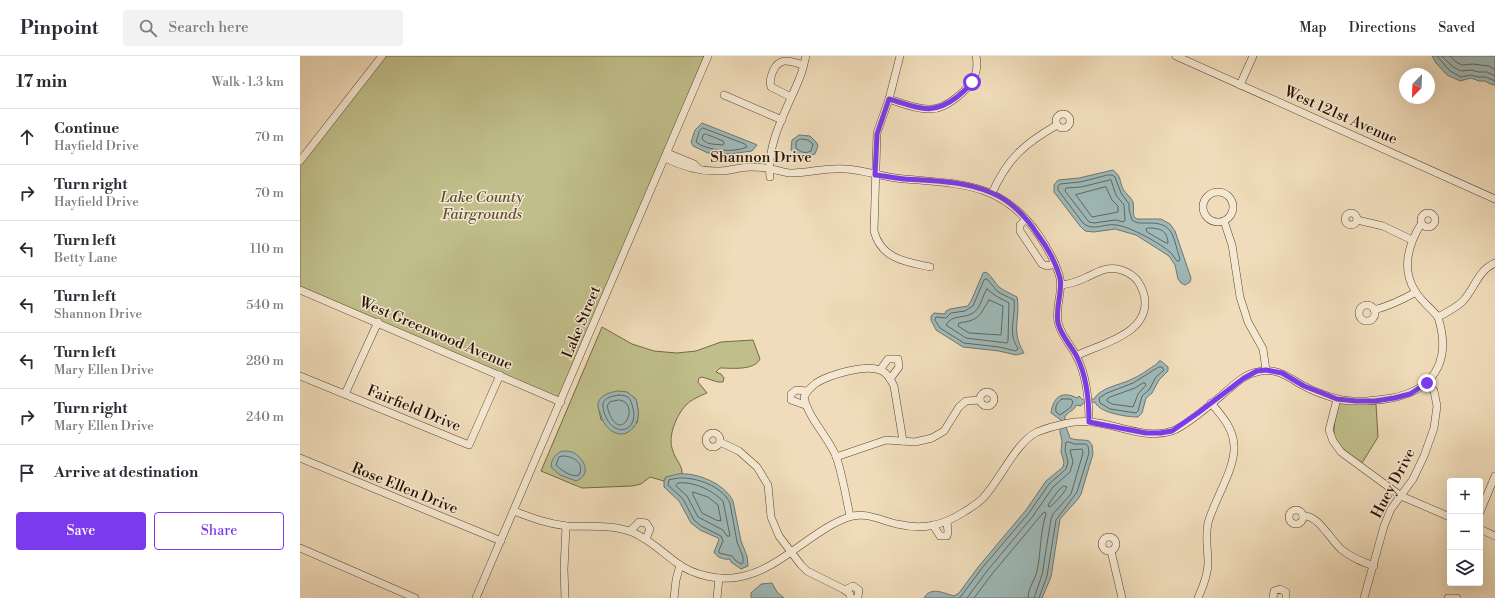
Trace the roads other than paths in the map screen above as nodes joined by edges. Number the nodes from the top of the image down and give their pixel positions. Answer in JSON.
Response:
{"nodes":[{"id":1,"x":382,"y":56,"type":"edge"},
{"id":2,"x":708,"y":56,"type":"edge"},
{"id":3,"x":806,"y":56,"type":"edge"},
{"id":4,"x":900,"y":56,"type":"edge"},
{"id":5,"x":976,"y":56,"type":"edge"},
{"id":6,"x":1176,"y":56,"type":"edge"},
{"id":7,"x":1253,"y":56,"type":"edge"},
{"id":8,"x":804,"y":65,"type":"junction"},
{"id":9,"x":1240,"y":85,"type":"junction"},
{"id":10,"x":724,"y":95,"type":"dead end"},
{"id":11,"x":791,"y":97,"type":"junction"},
{"id":12,"x":889,"y":99,"type":"junction"},
{"id":13,"x":782,"y":120,"type":"junction"},
{"id":14,"x":1057,"y":125,"type":"dead end"},
{"id":15,"x":666,"y":156,"type":"junction"},
{"id":16,"x":300,"y":162,"type":"edge"},
{"id":17,"x":769,"y":168,"type":"junction"},
{"id":18,"x":875,"y":175,"type":"junction"},
{"id":19,"x":770,"y":177,"type":"dead end"},
{"id":20,"x":992,"y":193,"type":"junction"},
{"id":21,"x":1495,"y":199,"type":"edge"},
{"id":22,"x":1026,"y":219,"type":"junction"},
{"id":23,"x":1357,"y":220,"type":"dead end"},
{"id":24,"x":1224,"y":221,"type":"junction"},
{"id":25,"x":1421,"y":224,"type":"dead end"},
{"id":26,"x":1412,"y":240,"type":"junction"},
{"id":27,"x":1495,"y":263,"type":"edge"},
{"id":28,"x":1054,"y":264,"type":"junction"},
{"id":29,"x":930,"y":267,"type":"dead end"},
{"id":30,"x":1061,"y":285,"type":"junction"},
{"id":31,"x":300,"y":290,"type":"edge"},
{"id":32,"x":1416,"y":292,"type":"junction"},
{"id":33,"x":1374,"y":310,"type":"dead end"},
{"id":34,"x":1438,"y":317,"type":"junction"},
{"id":35,"x":378,"y":322,"type":"junction"},
{"id":36,"x":1076,"y":356,"type":"junction"},
{"id":37,"x":880,"y":370,"type":"junction"},
{"id":38,"x":1266,"y":370,"type":"junction"},
{"id":39,"x":500,"y":375,"type":"junction"},
{"id":40,"x":300,"y":376,"type":"edge"},
{"id":41,"x":890,"y":379,"type":"junction"},
{"id":42,"x":1427,"y":383,"type":"junction"},
{"id":43,"x":345,"y":394,"type":"junction"},
{"id":44,"x":805,"y":394,"type":"junction"},
{"id":45,"x":1337,"y":399,"type":"junction"},
{"id":46,"x":980,"y":400,"type":"dead end"},
{"id":47,"x":561,"y":402,"type":"junction"},
{"id":48,"x":1211,"y":403,"type":"junction"},
{"id":49,"x":805,"y":405,"type":"junction"},
{"id":50,"x":1089,"y":422,"type":"junction"},
{"id":51,"x":903,"y":441,"type":"junction"},
{"id":52,"x":720,"y":442,"type":"dead end"},
{"id":53,"x":836,"y":456,"type":"junction"},
{"id":54,"x":300,"y":458,"type":"edge"},
{"id":55,"x":1495,"y":476,"type":"edge"},
{"id":56,"x":1401,"y":496,"type":"junction"},
{"id":57,"x":1483,"y":505,"type":"edge"},
{"id":58,"x":514,"y":511,"type":"junction"},
{"id":59,"x":850,"y":516,"type":"junction"},
{"id":60,"x":1303,"y":516,"type":"dead end"},
{"id":61,"x":1447,"y":516,"type":"edge"},
{"id":62,"x":947,"y":522,"type":"junction"},
{"id":63,"x":566,"y":526,"type":"junction"},
{"id":64,"x":933,"y":526,"type":"junction"},
{"id":65,"x":1483,"y":530,"type":"edge"},
{"id":66,"x":630,"y":531,"type":"junction"},
{"id":67,"x":1495,"y":536,"type":"edge"},
{"id":68,"x":646,"y":540,"type":"junction"},
{"id":69,"x":501,"y":541,"type":"junction"},
{"id":70,"x":300,"y":548,"type":"edge"},
{"id":71,"x":1111,"y":551,"type":"dead end"},
{"id":72,"x":790,"y":553,"type":"junction"},
{"id":73,"x":680,"y":565,"type":"junction"},
{"id":74,"x":1374,"y":566,"type":"junction"},
{"id":75,"x":719,"y":578,"type":"junction"},
{"id":76,"x":850,"y":595,"type":"edge"},
{"id":77,"x":415,"y":598,"type":"edge"},
{"id":78,"x":476,"y":598,"type":"edge"},
{"id":79,"x":564,"y":598,"type":"edge"},
{"id":80,"x":674,"y":598,"type":"edge"},
{"id":81,"x":716,"y":598,"type":"edge"},
{"id":82,"x":1122,"y":598,"type":"edge"},
{"id":83,"x":1198,"y":598,"type":"edge"},
{"id":84,"x":1273,"y":598,"type":"edge"},
{"id":85,"x":1286,"y":598,"type":"edge"},
{"id":86,"x":1364,"y":598,"type":"edge"},
{"id":87,"x":1448,"y":598,"type":"edge"},
{"id":88,"x":1457,"y":598,"type":"edge"}],
"edges":[{"from":1,"to":16,"type":"street"},
{"from":2,"to":15,"type":"street","name":"Lake Street"},
{"from":3,"to":8,"type":"street"},
{"from":4,"to":12,"type":"street"},
{"from":5,"to":12,"type":"street"},
{"from":6,"to":9,"type":"street","name":"West 121st Avenue"},
{"from":7,"to":9,"type":"street"},
{"from":8,"to":11,"type":"street"},
{"from":8,"to":11,"type":"street"},
{"from":9,"to":21,"type":"street","name":"West 121st Avenue"},
{"from":10,"to":13,"type":"street"},
{"from":11,"to":13,"type":"street"},
{"from":12,"to":18,"type":"street"},
{"from":13,"to":17,"type":"street"},
{"from":14,"to":20,"type":"street"},
{"from":15,"to":17,"type":"street","name":"Shannon Drive"},
{"from":15,"to":47,"type":"street","name":"Lake Street"},
{"from":17,"to":18,"type":"street","name":"Shannon Drive"},
{"from":17,"to":19,"type":"street"},
{"from":18,"to":20,"type":"street","name":"Shannon Drive"},
{"from":18,"to":29,"type":"street"},
{"from":20,"to":22,"type":"street","name":"Shannon Drive"},
{"from":22,"to":28,"type":"street","name":"Shannon Drive"},
{"from":22,"to":28,"type":"street"},
{"from":23,"to":26,"type":"street"},
{"from":24,"to":24,"type":"street"},
{"from":24,"to":38,"type":"street"},
{"from":25,"to":26,"type":"street"},
{"from":26,"to":32,"type":"street"},
{"from":27,"to":34,"type":"street"},
{"from":28,"to":30,"type":"street","name":"Shannon Drive"},
{"from":30,"to":36,"type":"street","name":"Shannon Drive"},
{"from":30,"to":36,"type":"street"},
{"from":31,"to":35,"type":"street","name":"West Greenwood Avenue"},
{"from":32,"to":33,"type":"street"},
{"from":32,"to":34,"type":"street"},
{"from":34,"to":42,"type":"street"},
{"from":35,"to":39,"type":"street","name":"West Greenwood Avenue"},
{"from":35,"to":43,"type":"street"},
{"from":36,"to":50,"type":"street","name":"Shannon Drive"},
{"from":37,"to":41,"type":"street"},
{"from":37,"to":41,"type":"street"},
{"from":37,"to":44,"type":"street"},
{"from":38,"to":45,"type":"street"},
{"from":38,"to":48,"type":"street"},
{"from":39,"to":43,"type":"street","name":"Fairfield Drive"},
{"from":39,"to":47,"type":"street","name":"West Greenwood Avenue"},
{"from":40,"to":43,"type":"street","name":"Fairfield Drive"},
{"from":41,"to":51,"type":"street"},
{"from":42,"to":45,"type":"street"},
{"from":42,"to":56,"type":"street","name":"Huey Drive"},
{"from":44,"to":49,"type":"street"},
{"from":44,"to":49,"type":"street"},
{"from":45,"to":56,"type":"street"},
{"from":46,"to":51,"type":"street"},
{"from":47,"to":58,"type":"street","name":"Lake Street"},
{"from":48,"to":50,"type":"street"},
{"from":48,"to":83,"type":"street"},
{"from":49,"to":53,"type":"street"},
{"from":50,"to":62,"type":"street"},
{"from":51,"to":53,"type":"street"},
{"from":52,"to":72,"type":"street"},
{"from":53,"to":59,"type":"street"},
{"from":54,"to":69,"type":"street","name":"Rose Ellen Drive"},
{"from":55,"to":57,"type":"street"},
{"from":56,"to":61,"type":"street"},
{"from":56,"to":74,"type":"street","name":"Huey Drive"},
{"from":58,"to":63,"type":"street"},
{"from":58,"to":69,"type":"street","name":"Lake Street"},
{"from":59,"to":64,"type":"street"},
{"from":59,"to":72,"type":"street"},
{"from":60,"to":74,"type":"street"},
{"from":62,"to":64,"type":"street"},
{"from":62,"to":64,"type":"street"},
{"from":63,"to":66,"type":"street"},
{"from":63,"to":79,"type":"street"},
{"from":65,"to":67,"type":"street"},
{"from":66,"to":68,"type":"street"},
{"from":66,"to":68,"type":"street"},
{"from":68,"to":73,"type":"street"},
{"from":69,"to":78,"type":"street","name":"Lake Street"},
{"from":70,"to":77,"type":"street"},
{"from":71,"to":82,"type":"street"},
{"from":72,"to":75,"type":"street"},
{"from":72,"to":76,"type":"street"},
{"from":73,"to":75,"type":"street"},
{"from":73,"to":80,"type":"street"},
{"from":74,"to":86,"type":"street","name":"Huey Drive"},
{"from":75,"to":81,"type":"street"},
{"from":84,"to":85,"type":"street"},
{"from":87,"to":88,"type":"street"}]}
